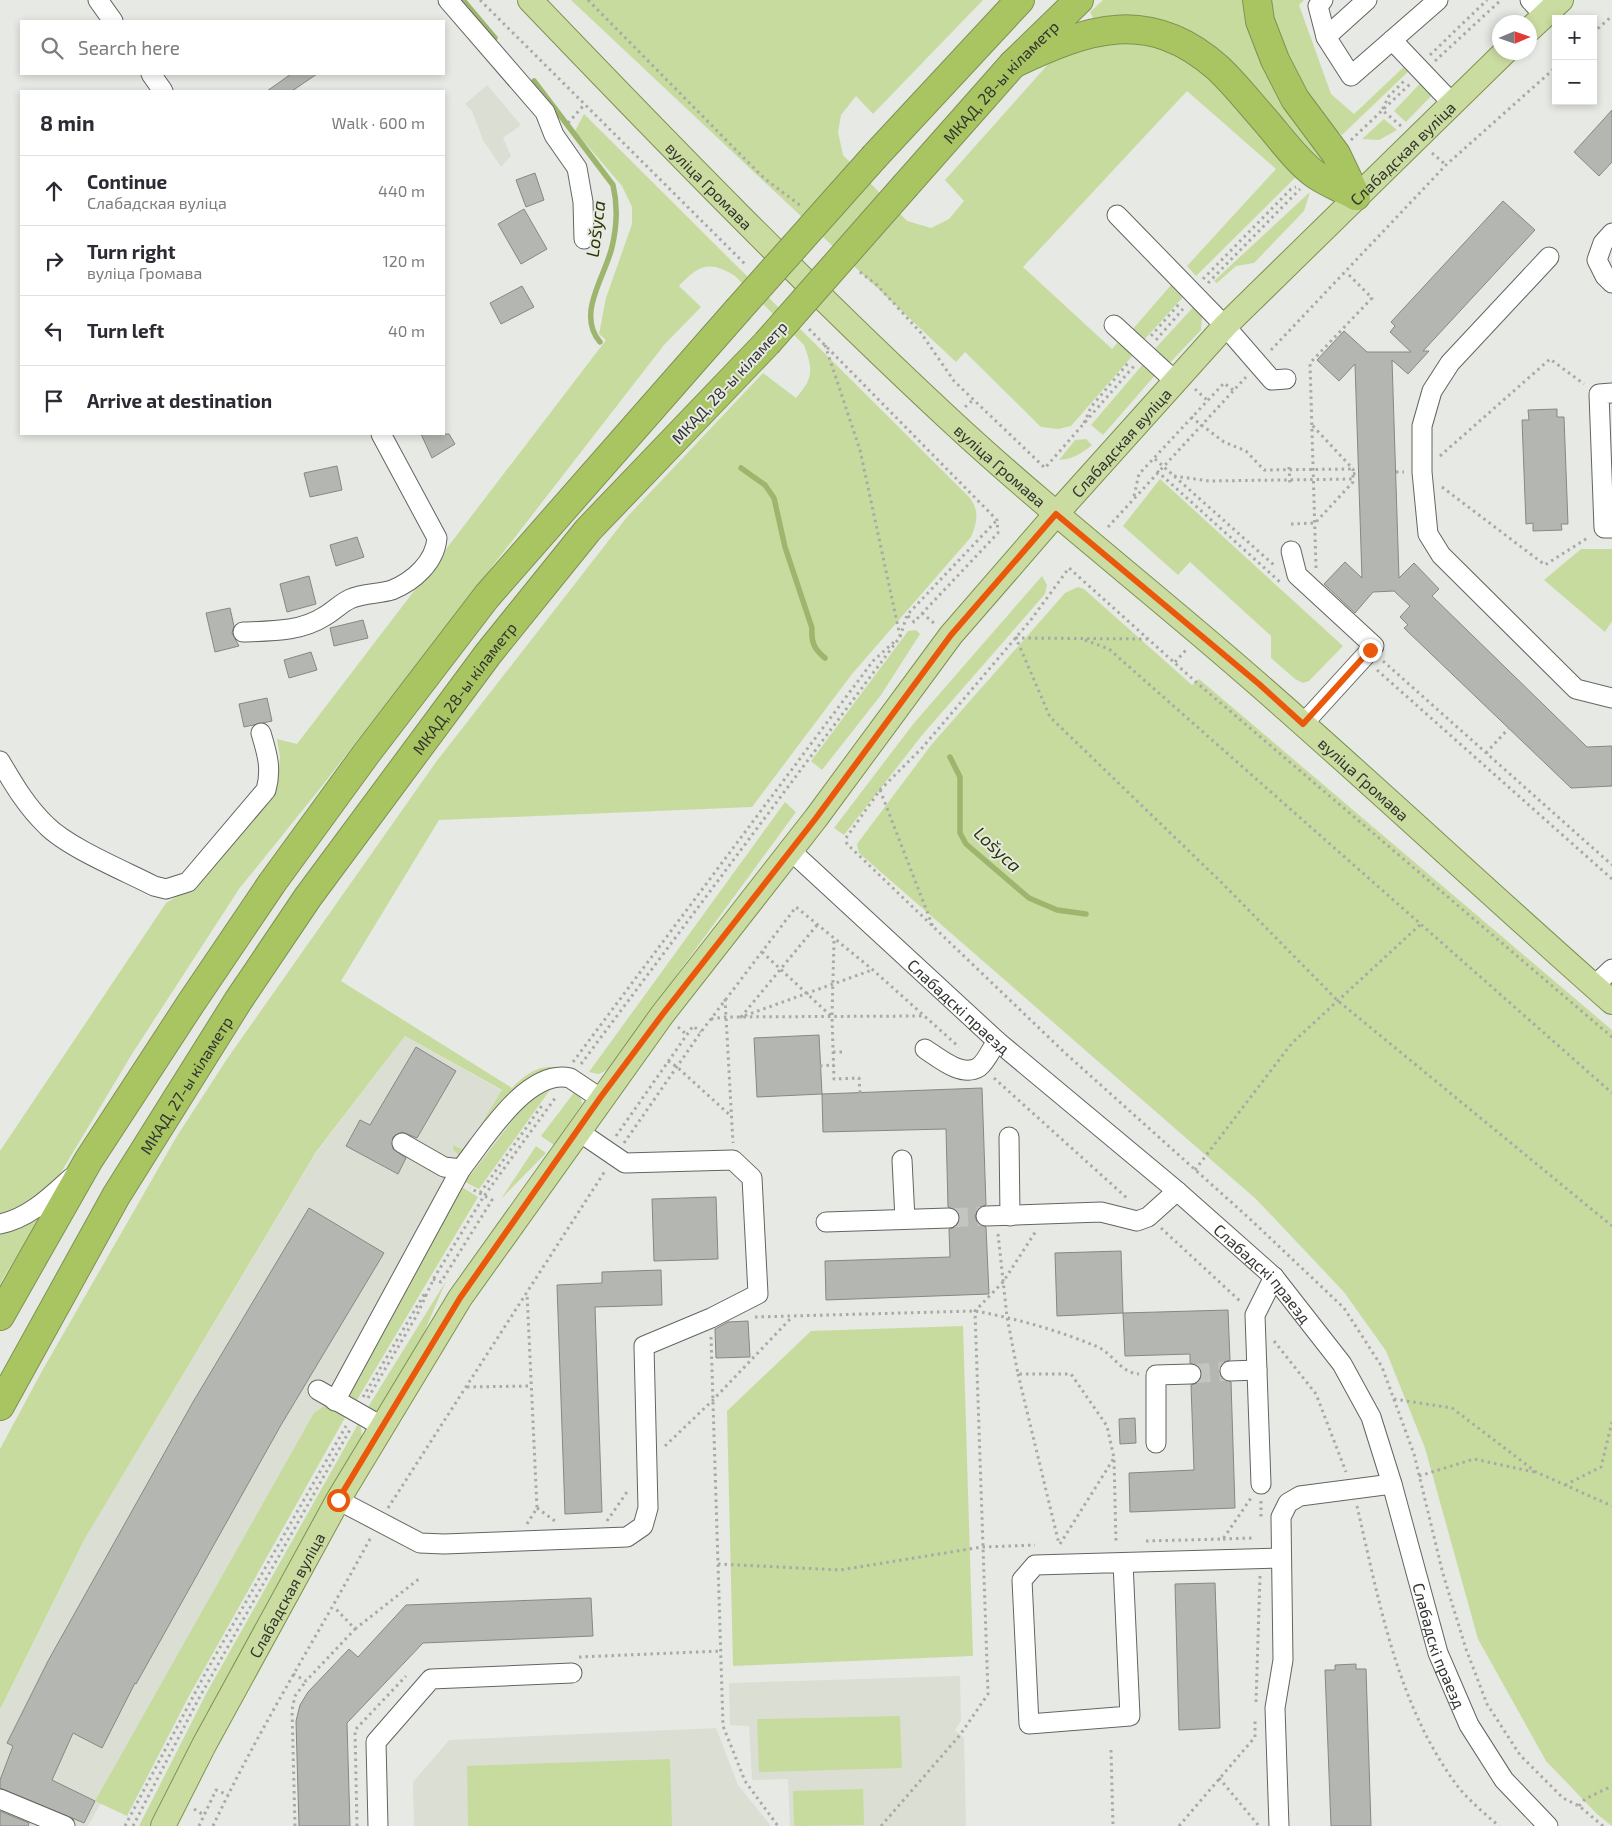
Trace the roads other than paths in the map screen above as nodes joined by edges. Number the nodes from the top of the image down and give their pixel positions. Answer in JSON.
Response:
{"nodes":[{"id":1,"x":98,"y":0,"type":"edge"},
{"id":2,"x":448,"y":0,"type":"edge"},
{"id":3,"x":530,"y":0,"type":"edge"},
{"id":4,"x":1020,"y":0,"type":"edge"},
{"id":5,"x":1079,"y":0,"type":"edge"},
{"id":6,"x":1257,"y":0,"type":"edge"},
{"id":7,"x":1323,"y":0,"type":"edge"},
{"id":8,"x":1367,"y":0,"type":"edge"},
{"id":9,"x":1438,"y":0,"type":"edge"},
{"id":10,"x":113,"y":20,"type":"edge"},
{"id":11,"x":1326,"y":37,"type":"junction"},
{"id":12,"x":1392,"y":40,"type":"junction"},
{"id":13,"x":1497,"y":60,"type":"edge"},
{"id":14,"x":1014,"y":64,"type":"junction"},
{"id":15,"x":152,"y":75,"type":"edge"},
{"id":16,"x":162,"y":90,"type":"edge"},
{"id":17,"x":1452,"y":103,"type":"junction"},
{"id":18,"x":1356,"y":196,"type":"junction"},
{"id":19,"x":1117,"y":215,"type":"dead end"},
{"id":20,"x":1612,"y":233,"type":"edge"},
{"id":21,"x":584,"y":239,"type":"dead end"},
{"id":22,"x":1549,"y":257,"type":"dead end"},
{"id":23,"x":1612,"y":283,"type":"edge"},
{"id":24,"x":1114,"y":325,"type":"dead end"},
{"id":25,"x":1225,"y":326,"type":"junction"},
{"id":26,"x":1286,"y":379,"type":"dead end"},
{"id":27,"x":1176,"y":382,"type":"junction"},
{"id":28,"x":1605,"y":394,"type":"edge"},
{"id":29,"x":382,"y":435,"type":"edge"},
{"id":30,"x":1056,"y":514,"type":"junction"},
{"id":31,"x":1608,"y":528,"type":"edge"},
{"id":32,"x":1292,"y":550,"type":"dead end"},
{"id":33,"x":243,"y":632,"type":"dead end"},
{"id":34,"x":1612,"y":698,"type":"edge"},
{"id":35,"x":1303,"y":724,"type":"junction"},
{"id":36,"x":261,"y":733,"type":"dead end"},
{"id":37,"x":0,"y":761,"type":"edge"},
{"id":38,"x":396,"y":778,"type":"joint"},
{"id":39,"x":790,"y":850,"type":"junction"},
{"id":40,"x":1612,"y":969,"type":"edge"},
{"id":41,"x":1594,"y":986,"type":"junction"},
{"id":42,"x":1612,"y":1002,"type":"edge"},
{"id":43,"x":998,"y":1041,"type":"junction"},
{"id":44,"x":925,"y":1049,"type":"dead end"},
{"id":45,"x":600,"y":1098,"type":"junction"},
{"id":46,"x":578,"y":1131,"type":"junction"},
{"id":47,"x":1009,"y":1137,"type":"dead end"},
{"id":48,"x":402,"y":1143,"type":"dead end"},
{"id":49,"x":902,"y":1160,"type":"dead end"},
{"id":50,"x":88,"y":1162,"type":"junction"},
{"id":51,"x":461,"y":1169,"type":"junction"},
{"id":52,"x":1177,"y":1191,"type":"junction"},
{"id":53,"x":949,"y":1218,"type":"tunnel mouth"},
{"id":54,"x":904,"y":1219,"type":"junction"},
{"id":55,"x":826,"y":1222,"type":"dead end"},
{"id":56,"x":0,"y":1224,"type":"edge"},
{"id":57,"x":1274,"y":1277,"type":"junction"},
{"id":58,"x":0,"y":1316,"type":"edge"},
{"id":59,"x":1256,"y":1370,"type":"junction"},
{"id":60,"x":1230,"y":1372,"type":"tunnel mouth"},
{"id":61,"x":1191,"y":1374,"type":"tunnel mouth"},
{"id":62,"x":318,"y":1390,"type":"dead end"},
{"id":63,"x":335,"y":1401,"type":"junction"},
{"id":64,"x":0,"y":1406,"type":"edge"},
{"id":65,"x":383,"y":1427,"type":"junction"},
{"id":66,"x":1156,"y":1443,"type":"dead end"},
{"id":67,"x":1260,"y":1484,"type":"road end"},
{"id":68,"x":1392,"y":1484,"type":"junction"},
{"id":69,"x":338,"y":1500,"type":"junction"},
{"id":70,"x":1281,"y":1558,"type":"junction"},
{"id":71,"x":1123,"y":1563,"type":"junction"},
{"id":72,"x":572,"y":1673,"type":"dead end"},
{"id":73,"x":0,"y":1798,"type":"edge"},
{"id":74,"x":65,"y":1826,"type":"edge"},
{"id":75,"x":163,"y":1826,"type":"edge"},
{"id":76,"x":378,"y":1826,"type":"edge"},
{"id":77,"x":1279,"y":1826,"type":"edge"},
{"id":78,"x":1548,"y":1826,"type":"edge"}],
"edges":[{"from":1,"to":10,"type":"street"},
{"from":2,"to":21,"type":"street"},
{"from":3,"to":30,"type":"main road","name":"вуліца Громава"},
{"from":4,"to":50,"type":"highway","bridge":true},
{"from":5,"to":14,"type":"highway","name":"МКАД, 28-ы кіламетр"},
{"from":6,"to":18,"type":"highway"},
{"from":7,"to":11,"type":"street"},
{"from":8,"to":11,"type":"street"},
{"from":9,"to":12,"type":"street"},
{"from":11,"to":12,"type":"street"},
{"from":12,"to":17,"type":"street"},
{"from":13,"to":17,"type":"main road","name":"Слабадская вуліца"},
{"from":14,"to":18,"type":"highway"},
{"from":14,"to":38,"type":"highway","name":"МКАД, 28-ы кіламетр","bridge":true},
{"from":15,"to":16,"type":"street"},
{"from":17,"to":18,"type":"main road","name":"Слабадская вуліца"},
{"from":18,"to":25,"type":"main road","name":"Слабадская вуліца"},
{"from":19,"to":25,"type":"street"},
{"from":20,"to":23,"type":"street"},
{"from":22,"to":34,"type":"street"},
{"from":24,"to":27,"type":"street"},
{"from":25,"to":26,"type":"street"},
{"from":25,"to":27,"type":"main road","name":"Слабадская вуліца"},
{"from":27,"to":30,"type":"main road","name":"Слабадская вуліца"},
{"from":28,"to":31,"type":"street"},
{"from":29,"to":33,"type":"street"},
{"from":30,"to":35,"type":"main road","name":"вуліца Громава"},
{"from":30,"to":39,"type":"main road","name":"Слабадская вуліца"},
{"from":32,"to":35,"type":"street"},
{"from":35,"to":41,"type":"main road","name":"вуліца Громава"},
{"from":36,"to":37,"type":"street"},
{"from":38,"to":64,"type":"highway","name":"МКАД, 27-ы кіламетр"},
{"from":39,"to":43,"type":"street","name":"Слабадскі праезд"},
{"from":39,"to":45,"type":"main road","name":"Слабадская вуліца"},
{"from":40,"to":41,"type":"street"},
{"from":41,"to":42,"type":"main road","name":"вуліца Громава"},
{"from":43,"to":44,"type":"street"},
{"from":43,"to":52,"type":"street","name":"Слабадскі праезд"},
{"from":45,"to":46,"type":"main road","name":"Слабадская вуліца"},
{"from":45,"to":51,"type":"street"},
{"from":46,"to":65,"type":"main road","name":"Слабадская вуліца"},
{"from":46,"to":69,"type":"street"},
{"from":47,"to":52,"type":"street"},
{"from":48,"to":51,"type":"street"},
{"from":49,"to":54,"type":"street"},
{"from":50,"to":56,"type":"street"},
{"from":50,"to":58,"type":"highway"},
{"from":51,"to":63,"type":"street"},
{"from":52,"to":57,"type":"street","name":"Слабадскі праезд"},
{"from":53,"to":54,"type":"street"},
{"from":54,"to":55,"type":"street"},
{"from":57,"to":59,"type":"street"},
{"from":57,"to":68,"type":"street","name":"Слабадскі праезд"},
{"from":59,"to":60,"type":"street"},
{"from":59,"to":67,"type":"street"},
{"from":61,"to":66,"type":"street"},
{"from":62,"to":63,"type":"street"},
{"from":63,"to":65,"type":"street"},
{"from":65,"to":69,"type":"main road","name":"Слабадская вуліца"},
{"from":68,"to":70,"type":"street"},
{"from":68,"to":78,"type":"street","name":"Слабадскі праезд"},
{"from":69,"to":75,"type":"main road","name":"Слабадская вуліца"},
{"from":70,"to":71,"type":"street"},
{"from":70,"to":77,"type":"street"},
{"from":71,"to":71,"type":"street"},
{"from":72,"to":76,"type":"street"},
{"from":73,"to":74,"type":"street"}]}
